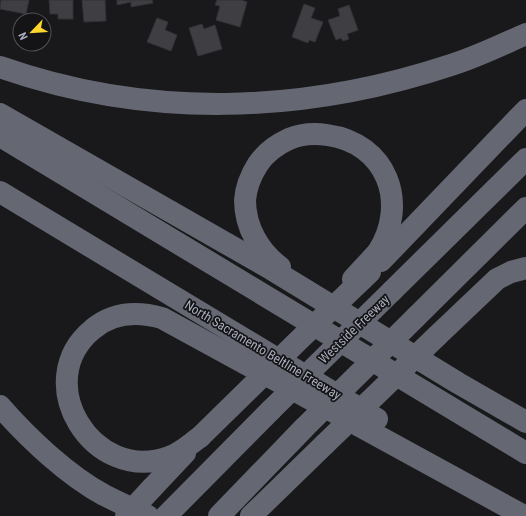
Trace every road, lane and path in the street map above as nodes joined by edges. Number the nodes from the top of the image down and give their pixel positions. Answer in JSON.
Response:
{"nodes":[{"id":1,"x":526,"y":34,"type":"edge"},
{"id":2,"x":0,"y":67,"type":"edge"},
{"id":3,"x":526,"y":110,"type":"edge"},
{"id":4,"x":0,"y":114,"type":"edge"},
{"id":5,"x":0,"y":136,"type":"edge"},
{"id":6,"x":526,"y":159,"type":"edge"},
{"id":7,"x":0,"y":192,"type":"edge"},
{"id":8,"x":526,"y":208,"type":"edge"},
{"id":9,"x":526,"y":268,"type":"edge"},
{"id":10,"x":322,"y":300,"type":"junction"},
{"id":11,"x":299,"y":340,"type":"junction"},
{"id":12,"x":458,"y":383,"type":"junction"},
{"id":13,"x":0,"y":406,"type":"edge"},
{"id":14,"x":526,"y":412,"type":"edge"},
{"id":15,"x":526,"y":422,"type":"edge"},
{"id":16,"x":200,"y":437,"type":"junction"},
{"id":17,"x":526,"y":453,"type":"edge"},
{"id":18,"x":526,"y":509,"type":"edge"},
{"id":19,"x":221,"y":514,"type":"edge"},
{"id":20,"x":126,"y":516,"type":"edge"},
{"id":21,"x":148,"y":516,"type":"edge"},
{"id":22,"x":166,"y":516,"type":"edge"},
{"id":23,"x":251,"y":516,"type":"edge"},
{"id":24,"x":524,"y":516,"type":"edge"}],
"edges":[{"from":1,"to":2,"type":"highway"},
{"from":3,"to":11,"type":"highway","bridge":true},
{"from":4,"to":10,"type":"highway"},
{"from":5,"to":17,"type":"highway"},
{"from":6,"to":22,"type":"highway","name":"Westside Freeway","bridge":true},
{"from":7,"to":18,"type":"highway","name":"North Sacramento Beltline Freeway"},
{"from":8,"to":19,"type":"highway","bridge":true},
{"from":9,"to":23,"type":"highway","bridge":true},
{"from":10,"to":11,"type":"highway","bridge":true},
{"from":10,"to":12,"type":"highway"},
{"from":11,"to":16,"type":"highway","bridge":true},
{"from":12,"to":14,"type":"highway"},
{"from":12,"to":15,"type":"highway"},
{"from":13,"to":21,"type":"highway"},
{"from":16,"to":20,"type":"highway","bridge":true},
{"from":16,"to":24,"type":"highway"}]}
